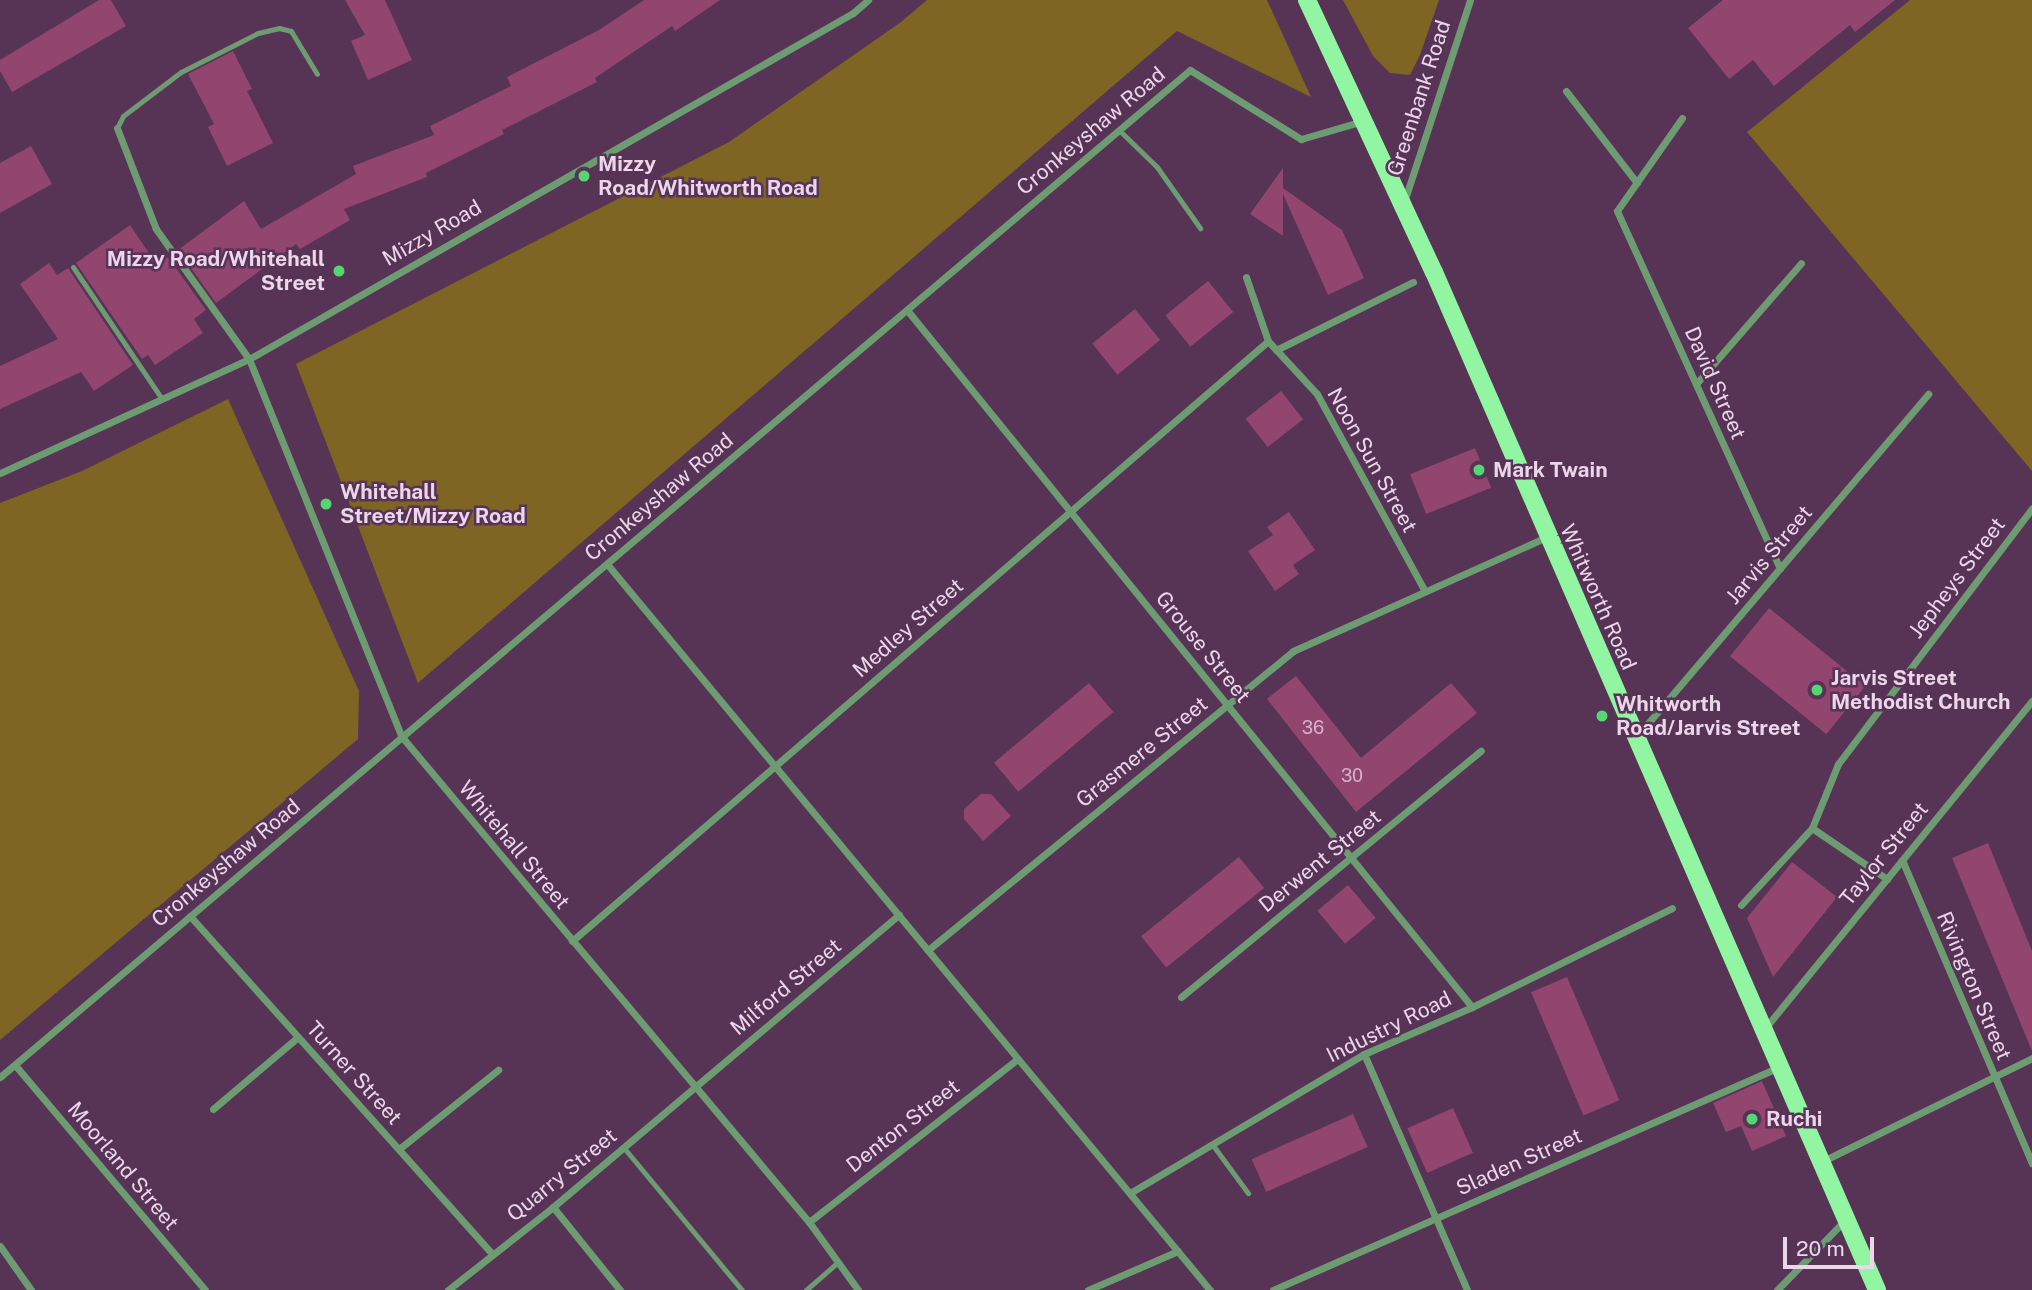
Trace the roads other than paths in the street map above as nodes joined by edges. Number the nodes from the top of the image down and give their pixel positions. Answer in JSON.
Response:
{"nodes":[{"id":1,"x":868,"y":0,"type":"edge"},
{"id":2,"x":1307,"y":0,"type":"edge"},
{"id":3,"x":1470,"y":0,"type":"edge"},
{"id":4,"x":317,"y":74,"type":"dead end"},
{"id":5,"x":1566,"y":91,"type":"dead end"},
{"id":6,"x":1682,"y":118,"type":"dead end"},
{"id":7,"x":1363,"y":121,"type":"junction"},
{"id":8,"x":117,"y":128,"type":"joint"},
{"id":9,"x":1119,"y":130,"type":"junction"},
{"id":10,"x":1637,"y":183,"type":"junction"},
{"id":11,"x":1402,"y":207,"type":"junction"},
{"id":12,"x":1200,"y":228,"type":"dead end"},
{"id":13,"x":1801,"y":263,"type":"dead end"},
{"id":14,"x":73,"y":267,"type":"dead end"},
{"id":15,"x":1246,"y":278,"type":"dead end"},
{"id":16,"x":1413,"y":282,"type":"dead end"},
{"id":17,"x":907,"y":310,"type":"junction"},
{"id":18,"x":1268,"y":341,"type":"junction"},
{"id":19,"x":1276,"y":350,"type":"junction"},
{"id":20,"x":249,"y":359,"type":"junction"},
{"id":21,"x":1696,"y":384,"type":"junction"},
{"id":22,"x":1928,"y":394,"type":"dead end"},
{"id":23,"x":162,"y":399,"type":"junction"},
{"id":24,"x":0,"y":473,"type":"edge"},
{"id":25,"x":2032,"y":508,"type":"edge"},
{"id":26,"x":1070,"y":511,"type":"junction"},
{"id":27,"x":1547,"y":537,"type":"junction"},
{"id":28,"x":607,"y":564,"type":"junction"},
{"id":29,"x":1780,"y":569,"type":"junction"},
{"id":30,"x":1425,"y":591,"type":"junction"},
{"id":31,"x":2032,"y":701,"type":"edge"},
{"id":32,"x":1227,"y":705,"type":"junction"},
{"id":33,"x":402,"y":737,"type":"junction"},
{"id":34,"x":1635,"y":738,"type":"junction"},
{"id":35,"x":1481,"y":751,"type":"dead end"},
{"id":36,"x":775,"y":766,"type":"junction"},
{"id":37,"x":1812,"y":828,"type":"junction"},
{"id":38,"x":1351,"y":858,"type":"junction"},
{"id":39,"x":1902,"y":860,"type":"junction"},
{"id":40,"x":1887,"y":879,"type":"junction"},
{"id":41,"x":1741,"y":905,"type":"dead end"},
{"id":42,"x":1672,"y":908,"type":"dead end"},
{"id":43,"x":899,"y":915,"type":"junction"},
{"id":44,"x":190,"y":916,"type":"junction"},
{"id":45,"x":572,"y":941,"type":"junction"},
{"id":46,"x":928,"y":950,"type":"junction"},
{"id":47,"x":1181,"y":997,"type":"dead end"},
{"id":48,"x":1472,"y":1007,"type":"junction"},
{"id":49,"x":1763,"y":1030,"type":"junction"},
{"id":50,"x":298,"y":1037,"type":"junction"},
{"id":51,"x":1364,"y":1054,"type":"junction"},
{"id":52,"x":2032,"y":1058,"type":"edge"},
{"id":53,"x":1018,"y":1059,"type":"junction"},
{"id":54,"x":15,"y":1065,"type":"junction"},
{"id":55,"x":1779,"y":1066,"type":"junction"},
{"id":56,"x":498,"y":1070,"type":"dead end"},
{"id":57,"x":1993,"y":1076,"type":"junction"},
{"id":58,"x":0,"y":1077,"type":"edge"},
{"id":59,"x":696,"y":1087,"type":"junction"},
{"id":60,"x":213,"y":1109,"type":"dead end"},
{"id":61,"x":1212,"y":1144,"type":"junction"},
{"id":62,"x":624,"y":1148,"type":"junction"},
{"id":63,"x":399,"y":1149,"type":"junction"},
{"id":64,"x":1822,"y":1162,"type":"junction"},
{"id":65,"x":2032,"y":1163,"type":"edge"},
{"id":66,"x":1130,"y":1193,"type":"junction"},
{"id":67,"x":1248,"y":1193,"type":"dead end"},
{"id":68,"x":553,"y":1207,"type":"junction"},
{"id":69,"x":1436,"y":1217,"type":"junction"},
{"id":70,"x":1847,"y":1218,"type":"junction"},
{"id":71,"x":809,"y":1222,"type":"junction"},
{"id":72,"x":0,"y":1246,"type":"edge"},
{"id":73,"x":1178,"y":1251,"type":"junction"},
{"id":74,"x":492,"y":1254,"type":"junction"},
{"id":75,"x":838,"y":1262,"type":"junction"},
{"id":76,"x":31,"y":1290,"type":"edge"},
{"id":77,"x":205,"y":1290,"type":"edge"},
{"id":78,"x":448,"y":1290,"type":"edge"},
{"id":79,"x":620,"y":1290,"type":"edge"},
{"id":80,"x":743,"y":1290,"type":"edge"},
{"id":81,"x":806,"y":1290,"type":"edge"},
{"id":82,"x":858,"y":1290,"type":"edge"},
{"id":83,"x":1088,"y":1290,"type":"edge"},
{"id":84,"x":1210,"y":1290,"type":"edge"},
{"id":85,"x":1273,"y":1290,"type":"edge"},
{"id":86,"x":1467,"y":1290,"type":"edge"},
{"id":87,"x":1777,"y":1290,"type":"edge"},
{"id":88,"x":1877,"y":1290,"type":"edge"}],
"edges":[{"from":1,"to":20,"type":"street","name":"Mizzy Road"},
{"from":2,"to":7,"type":"main road","name":"Whitworth Road"},
{"from":3,"to":11,"type":"street","name":"Greenbank Road"},
{"from":4,"to":8,"type":"lane"},
{"from":5,"to":10,"type":"street"},
{"from":6,"to":10,"type":"street"},
{"from":7,"to":9,"type":"street","name":"Cronkeyshaw Road"},
{"from":7,"to":11,"type":"main road","name":"Whitworth Road"},
{"from":8,"to":20,"type":"street","name":"Whitehall Street"},
{"from":9,"to":12,"type":"lane"},
{"from":9,"to":17,"type":"street","name":"Cronkeyshaw Road"},
{"from":10,"to":21,"type":"street","name":"David Street"},
{"from":11,"to":27,"type":"main road","name":"Whitworth Road"},
{"from":13,"to":21,"type":"street"},
{"from":14,"to":23,"type":"lane"},
{"from":15,"to":18,"type":"street","name":"Noon Sun Street"},
{"from":16,"to":19,"type":"street"},
{"from":17,"to":26,"type":"street","name":"Grouse Street"},
{"from":17,"to":28,"type":"street","name":"Cronkeyshaw Road"},
{"from":18,"to":19,"type":"street","name":"Noon Sun Street"},
{"from":18,"to":26,"type":"street","name":"Medley Street"},
{"from":19,"to":30,"type":"street","name":"Noon Sun Street"},
{"from":20,"to":23,"type":"street","name":"Mizzy Road"},
{"from":20,"to":33,"type":"street","name":"Whitehall Street"},
{"from":21,"to":29,"type":"street","name":"David Street"},
{"from":22,"to":29,"type":"street","name":"Jarvis Street"},
{"from":23,"to":24,"type":"street","name":"Mizzy Road"},
{"from":25,"to":37,"type":"street","name":"Jepheys Street"},
{"from":26,"to":32,"type":"street","name":"Grouse Street"},
{"from":26,"to":36,"type":"street","name":"Medley Street"},
{"from":27,"to":30,"type":"street","name":"Grasmere Street"},
{"from":27,"to":34,"type":"main road","name":"Whitworth Road"},
{"from":28,"to":33,"type":"street","name":"Cronkeyshaw Road"},
{"from":28,"to":36,"type":"street"},
{"from":29,"to":34,"type":"street","name":"Jarvis Street"},
{"from":30,"to":32,"type":"street","name":"Grasmere Street"},
{"from":31,"to":39,"type":"street","name":"Taylor Street"},
{"from":32,"to":38,"type":"street","name":"Grouse Street"},
{"from":32,"to":46,"type":"street","name":"Grasmere Street"},
{"from":33,"to":44,"type":"street","name":"Cronkeyshaw Road"},
{"from":33,"to":45,"type":"street","name":"Whitehall Street"},
{"from":34,"to":49,"type":"main road","name":"Whitworth Road"},
{"from":35,"to":38,"type":"street","name":"Derwent Street"},
{"from":36,"to":43,"type":"street"},
{"from":36,"to":45,"type":"street","name":"Medley Street"},
{"from":37,"to":40,"type":"street"},
{"from":37,"to":41,"type":"street","name":"Jepheys Street"},
{"from":38,"to":47,"type":"street","name":"Derwent Street"},
{"from":38,"to":48,"type":"street","name":"Grouse Street"},
{"from":39,"to":40,"type":"street","name":"Taylor Street"},
{"from":39,"to":57,"type":"street","name":"Rivington Street"},
{"from":40,"to":49,"type":"street","name":"Taylor Street"},
{"from":42,"to":48,"type":"street","name":"Industry Road"},
{"from":43,"to":46,"type":"street"},
{"from":43,"to":59,"type":"street","name":"Milford Street"},
{"from":44,"to":50,"type":"street","name":"Turner Street"},
{"from":44,"to":54,"type":"street","name":"Cronkeyshaw Road"},
{"from":45,"to":59,"type":"street","name":"Whitehall Street"},
{"from":46,"to":53,"type":"street"},
{"from":48,"to":51,"type":"street","name":"Industry Road"},
{"from":49,"to":55,"type":"main road","name":"Whitworth Road"},
{"from":50,"to":60,"type":"street"},
{"from":50,"to":63,"type":"street","name":"Turner Street"},
{"from":51,"to":61,"type":"street","name":"Industry Road"},
{"from":51,"to":69,"type":"street"},
{"from":52,"to":57,"type":"street"},
{"from":53,"to":66,"type":"street"},
{"from":53,"to":71,"type":"street","name":"Denton Street"},
{"from":54,"to":58,"type":"street","name":"Cronkeyshaw Road"},
{"from":54,"to":77,"type":"street","name":"Moorland Street"},
{"from":55,"to":64,"type":"main road","name":"Whitworth Road"},
{"from":55,"to":69,"type":"street","name":"Sladen Street"},
{"from":56,"to":63,"type":"street"},
{"from":57,"to":64,"type":"street"},
{"from":57,"to":65,"type":"street","name":"Rivington Street"},
{"from":59,"to":62,"type":"street","name":"Quarry Street"},
{"from":59,"to":71,"type":"street","name":"Whitehall Street"},
{"from":61,"to":66,"type":"street","name":"Industry Road"},
{"from":61,"to":67,"type":"lane"},
{"from":62,"to":68,"type":"street","name":"Quarry Street"},
{"from":62,"to":80,"type":"lane"},
{"from":63,"to":74,"type":"street","name":"Turner Street"},
{"from":64,"to":70,"type":"main road","name":"Whitworth Road"},
{"from":66,"to":73,"type":"street"},
{"from":68,"to":74,"type":"street","name":"Quarry Street"},
{"from":68,"to":79,"type":"street"},
{"from":69,"to":85,"type":"street","name":"Sladen Street"},
{"from":69,"to":86,"type":"street"},
{"from":70,"to":87,"type":"street"},
{"from":70,"to":88,"type":"main road","name":"Whitworth Road"},
{"from":71,"to":75,"type":"street","name":"Whitehall Street"},
{"from":72,"to":76,"type":"street"},
{"from":73,"to":83,"type":"street"},
{"from":73,"to":84,"type":"street"},
{"from":74,"to":78,"type":"street","name":"Quarry Street"},
{"from":75,"to":81,"type":"lane"},
{"from":75,"to":82,"type":"street","name":"Whitehall Street"}]}
